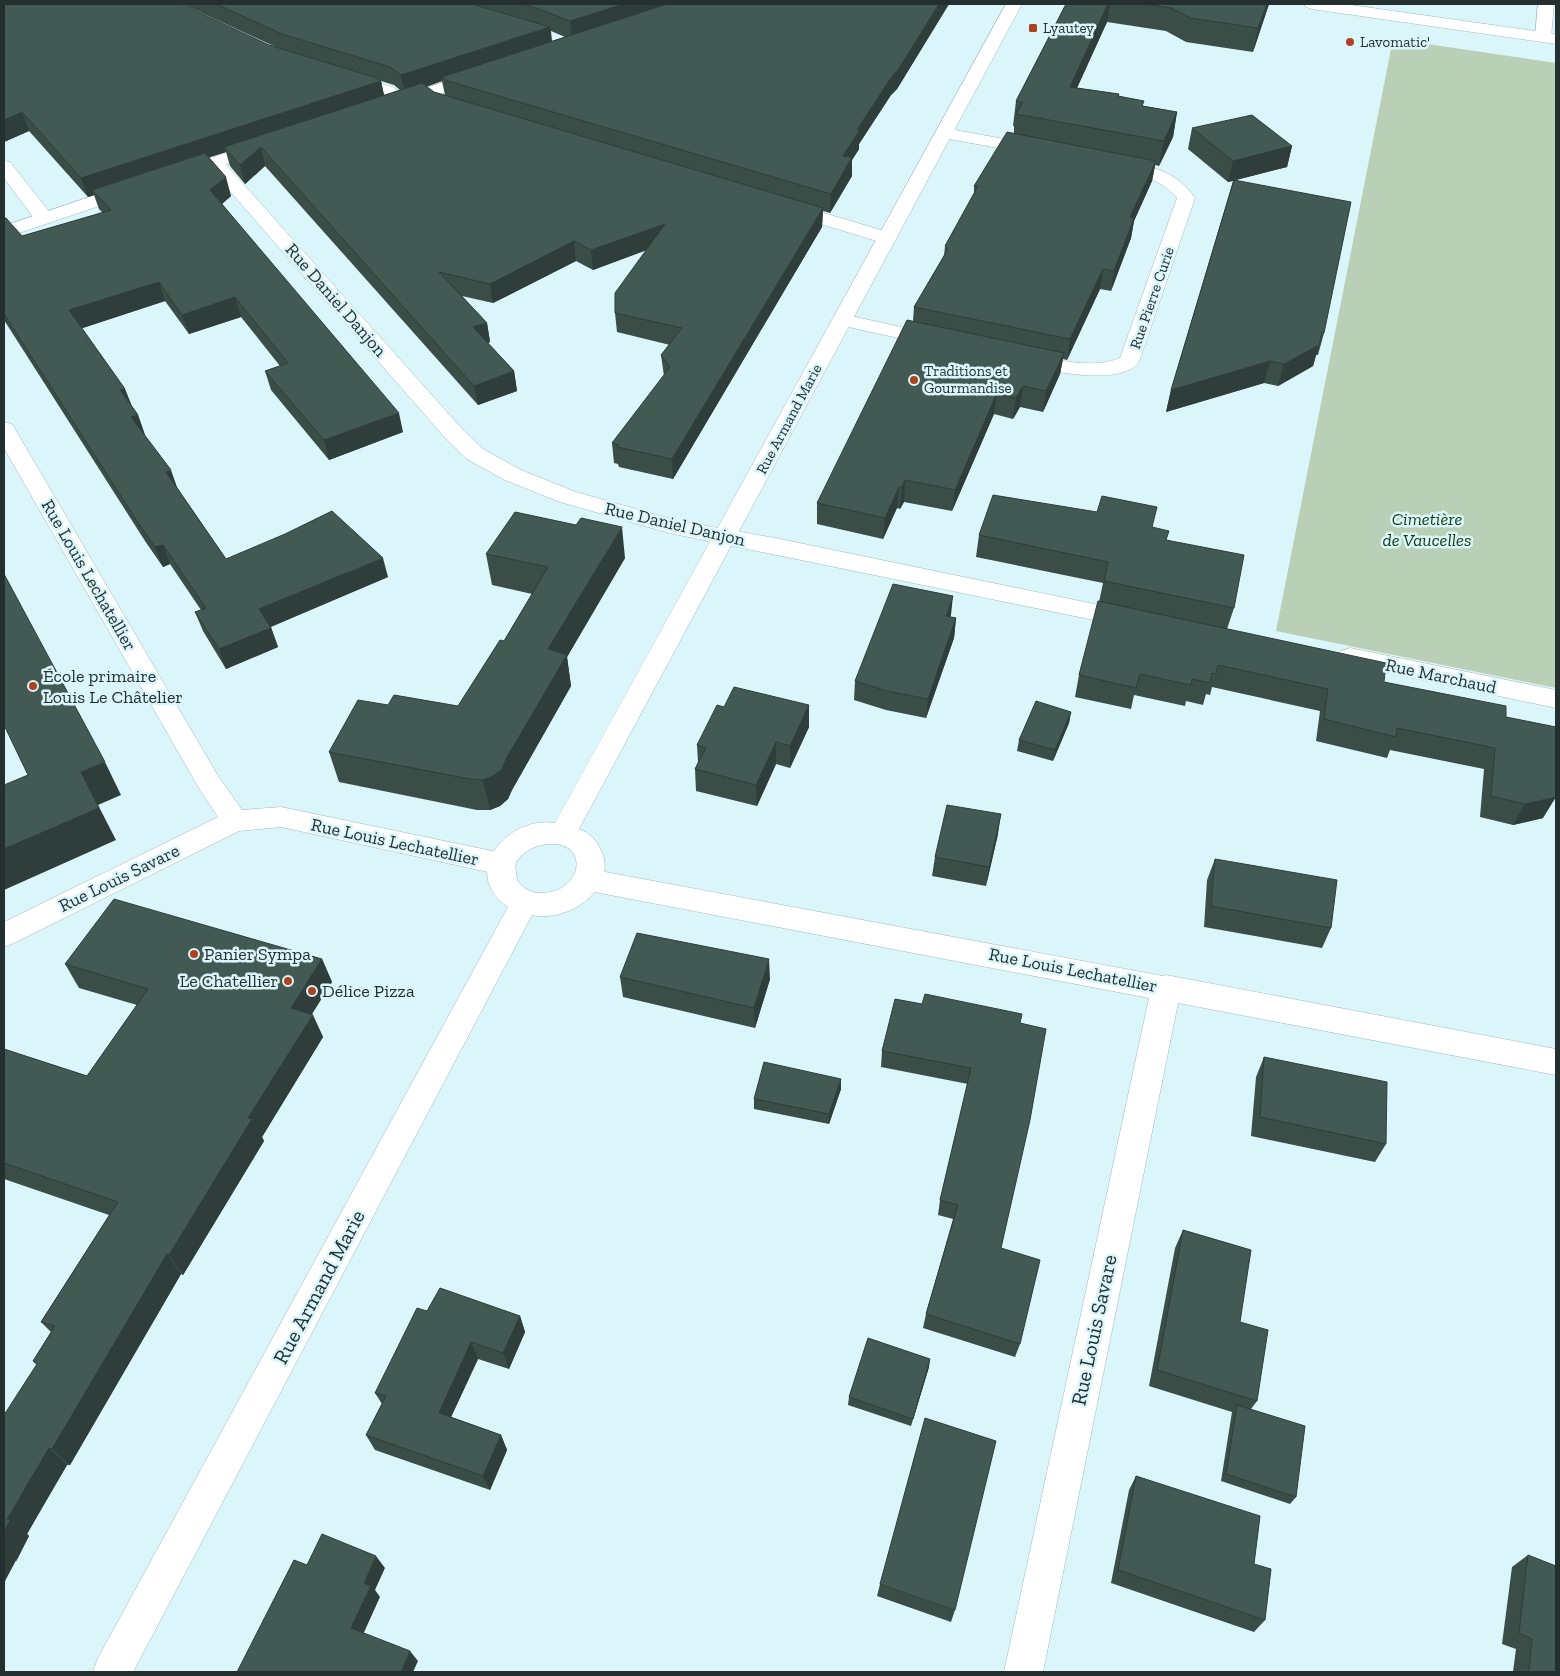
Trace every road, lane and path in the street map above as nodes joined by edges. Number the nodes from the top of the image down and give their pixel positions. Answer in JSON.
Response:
{"nodes":[{"id":1,"x":1014,"y":4,"type":"edge"},
{"id":2,"x":1312,"y":4,"type":"edge"},
{"id":3,"x":1546,"y":4,"type":"edge"},
{"id":4,"x":1550,"y":38,"type":"edge"},
{"id":5,"x":498,"y":70,"type":"edge"},
{"id":6,"x":333,"y":74,"type":"edge"},
{"id":7,"x":426,"y":93,"type":"junction"},
{"id":8,"x":444,"y":104,"type":"edge"},
{"id":9,"x":944,"y":133,"type":"junction"},
{"id":10,"x":278,"y":142,"type":"edge"},
{"id":11,"x":1059,"y":154,"type":"edge"},
{"id":12,"x":214,"y":162,"type":"junction"},
{"id":13,"x":1097,"y":162,"type":"edge"},
{"id":14,"x":4,"y":166,"type":"edge"},
{"id":15,"x":772,"y":204,"type":"edge"},
{"id":16,"x":44,"y":218,"type":"junction"},
{"id":17,"x":4,"y":232,"type":"edge"},
{"id":18,"x":887,"y":238,"type":"junction"},
{"id":19,"x":842,"y":320,"type":"junction"},
{"id":20,"x":960,"y":345,"type":"edge"},
{"id":21,"x":1008,"y":355,"type":"edge"},
{"id":22,"x":4,"y":429,"type":"edge"},
{"id":23,"x":725,"y":537,"type":"junction"},
{"id":24,"x":1150,"y":624,"type":"edge"},
{"id":25,"x":1325,"y":652,"type":"edge"},
{"id":26,"x":1556,"y":699,"type":"edge"},
{"id":27,"x":235,"y":821,"type":"junction"},
{"id":28,"x":563,"y":834,"type":"junction"},
{"id":29,"x":502,"y":864,"type":"junction"},
{"id":30,"x":589,"y":880,"type":"junction"},
{"id":31,"x":525,"y":902,"type":"junction"},
{"id":32,"x":4,"y":935,"type":"edge"},
{"id":33,"x":1166,"y":987,"type":"junction"},
{"id":34,"x":1556,"y":1062,"type":"edge"},
{"id":35,"x":112,"y":1672,"type":"edge"},
{"id":36,"x":1023,"y":1672,"type":"edge"}],
"edges":[{"from":1,"to":9,"type":"street","name":"Rue Armand Marie"},
{"from":2,"to":4,"type":"street"},
{"from":3,"to":4,"type":"street"},
{"from":5,"to":7,"type":"street"},
{"from":6,"to":7,"type":"street"},
{"from":7,"to":8,"type":"street"},
{"from":9,"to":11,"type":"street"},
{"from":9,"to":18,"type":"street","name":"Rue Armand Marie"},
{"from":10,"to":12,"type":"street"},
{"from":12,"to":16,"type":"street"},
{"from":12,"to":23,"type":"street","name":"Rue Daniel Danjon"},
{"from":13,"to":21,"type":"street","name":"Rue Pierre Curie"},
{"from":14,"to":16,"type":"street"},
{"from":15,"to":18,"type":"street"},
{"from":16,"to":17,"type":"street"},
{"from":18,"to":19,"type":"street","name":"Rue Armand Marie"},
{"from":19,"to":20,"type":"street"},
{"from":19,"to":23,"type":"street","name":"Rue Armand Marie"},
{"from":22,"to":27,"type":"street","name":"Rue Louis Lechatellier"},
{"from":23,"to":24,"type":"street","name":"Rue Daniel Danjon"},
{"from":23,"to":28,"type":"street","name":"Rue Armand Marie"},
{"from":25,"to":26,"type":"street","name":"Rue Marchaud"},
{"from":27,"to":29,"type":"street","name":"Rue Louis Lechatellier"},
{"from":27,"to":32,"type":"street","name":"Rue Louis Savare"},
{"from":28,"to":29,"type":"street"},
{"from":28,"to":30,"type":"street"},
{"from":29,"to":31,"type":"street"},
{"from":30,"to":31,"type":"street"},
{"from":30,"to":33,"type":"street","name":"Rue Louis Lechatellier"},
{"from":31,"to":35,"type":"street","name":"Rue Armand Marie"},
{"from":33,"to":34,"type":"street","name":"Rue Louis Lechatellier"},
{"from":33,"to":36,"type":"street","name":"Rue Louis Savare"}]}
